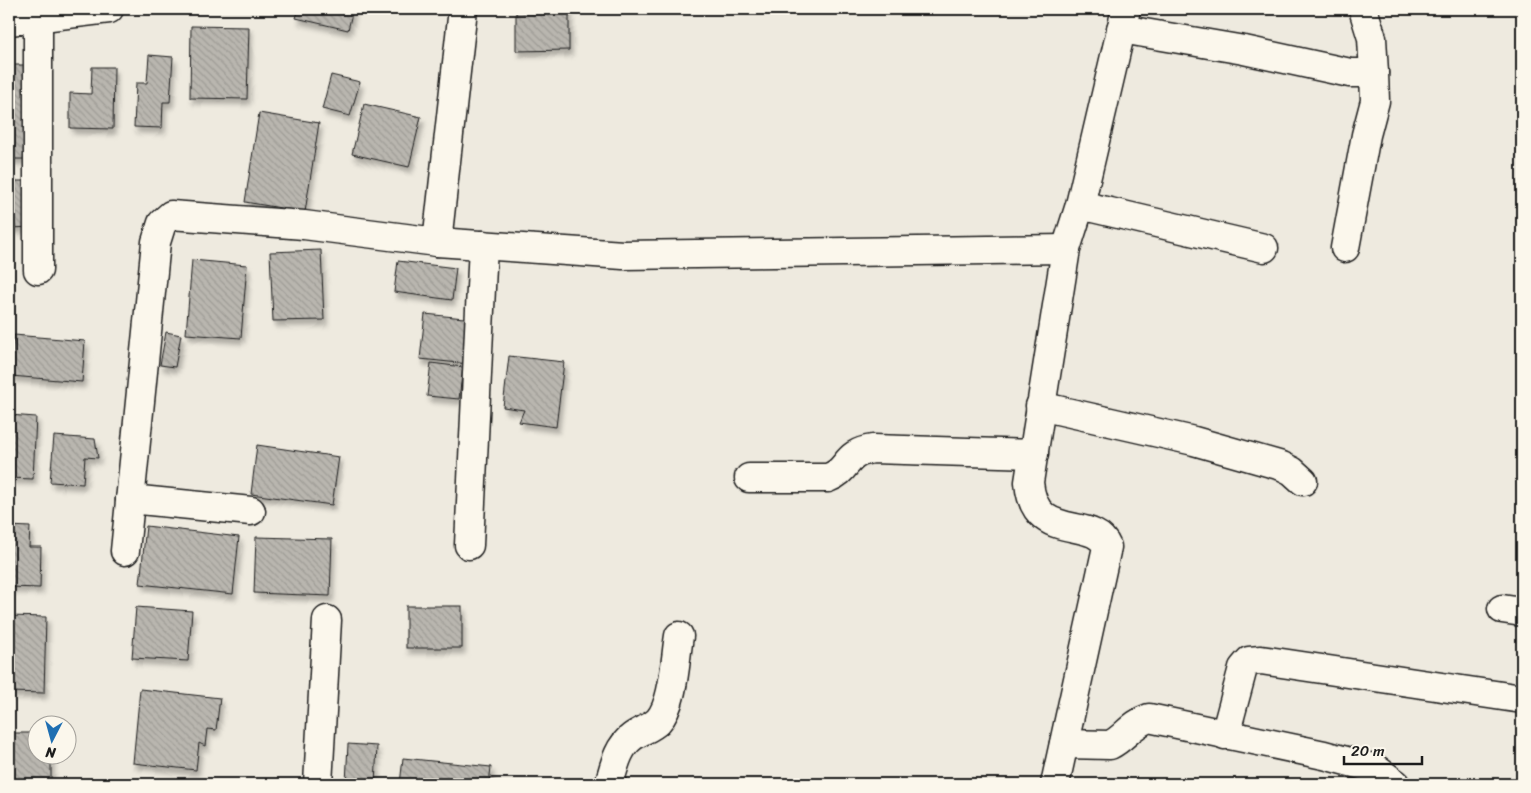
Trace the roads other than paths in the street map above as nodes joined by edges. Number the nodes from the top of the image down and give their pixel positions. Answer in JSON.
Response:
{"nodes":[{"id":1,"x":464,"y":9,"type":"edge"},
{"id":2,"x":1363,"y":9,"type":"edge"},
{"id":3,"x":97,"y":10,"type":"edge"},
{"id":4,"x":38,"y":19,"type":"junction"},
{"id":5,"x":1123,"y":19,"type":"edge"},
{"id":6,"x":9,"y":21,"type":"edge"},
{"id":7,"x":1374,"y":73,"type":"junction"},
{"id":8,"x":1080,"y":205,"type":"junction"},
{"id":9,"x":437,"y":242,"type":"junction"},
{"id":10,"x":483,"y":245,"type":"junction"},
{"id":11,"x":1264,"y":248,"type":"dead end"},
{"id":12,"x":1345,"y":248,"type":"dead end"},
{"id":13,"x":1066,"y":249,"type":"junction"},
{"id":14,"x":38,"y":270,"type":"dead end"},
{"id":15,"x":1040,"y":406,"type":"junction"},
{"id":16,"x":1034,"y":454,"type":"junction"},
{"id":17,"x":749,"y":478,"type":"dead end"},
{"id":18,"x":1303,"y":481,"type":"dead end"},
{"id":19,"x":130,"y":499,"type":"junction"},
{"id":20,"x":251,"y":511,"type":"dead end"},
{"id":21,"x":470,"y":545,"type":"dead end"},
{"id":22,"x":125,"y":551,"type":"dead end"},
{"id":23,"x":327,"y":620,"type":"dead end"},
{"id":24,"x":678,"y":636,"type":"dead end"},
{"id":25,"x":1522,"y":699,"type":"edge"},
{"id":26,"x":1225,"y":735,"type":"junction"},
{"id":27,"x":1064,"y":744,"type":"junction"},
{"id":28,"x":318,"y":784,"type":"edge"},
{"id":29,"x":609,"y":784,"type":"edge"},
{"id":30,"x":1056,"y":784,"type":"edge"},
{"id":31,"x":1396,"y":784,"type":"edge"}],
"edges":[{"from":1,"to":9,"type":"street"},
{"from":2,"to":7,"type":"street"},
{"from":3,"to":4,"type":"street"},
{"from":4,"to":6,"type":"street"},
{"from":4,"to":14,"type":"street"},
{"from":5,"to":7,"type":"street"},
{"from":5,"to":8,"type":"street"},
{"from":7,"to":12,"type":"street"},
{"from":8,"to":11,"type":"street"},
{"from":8,"to":13,"type":"street"},
{"from":9,"to":10,"type":"street"},
{"from":9,"to":19,"type":"street"},
{"from":10,"to":13,"type":"street"},
{"from":10,"to":21,"type":"street"},
{"from":13,"to":15,"type":"street"},
{"from":15,"to":16,"type":"street"},
{"from":15,"to":18,"type":"street"},
{"from":16,"to":17,"type":"street"},
{"from":16,"to":27,"type":"street"},
{"from":19,"to":20,"type":"street"},
{"from":19,"to":22,"type":"street"},
{"from":23,"to":28,"type":"street"},
{"from":24,"to":29,"type":"street"},
{"from":25,"to":26,"type":"street"},
{"from":26,"to":27,"type":"street"},
{"from":26,"to":31,"type":"street"},
{"from":27,"to":30,"type":"street"}]}
